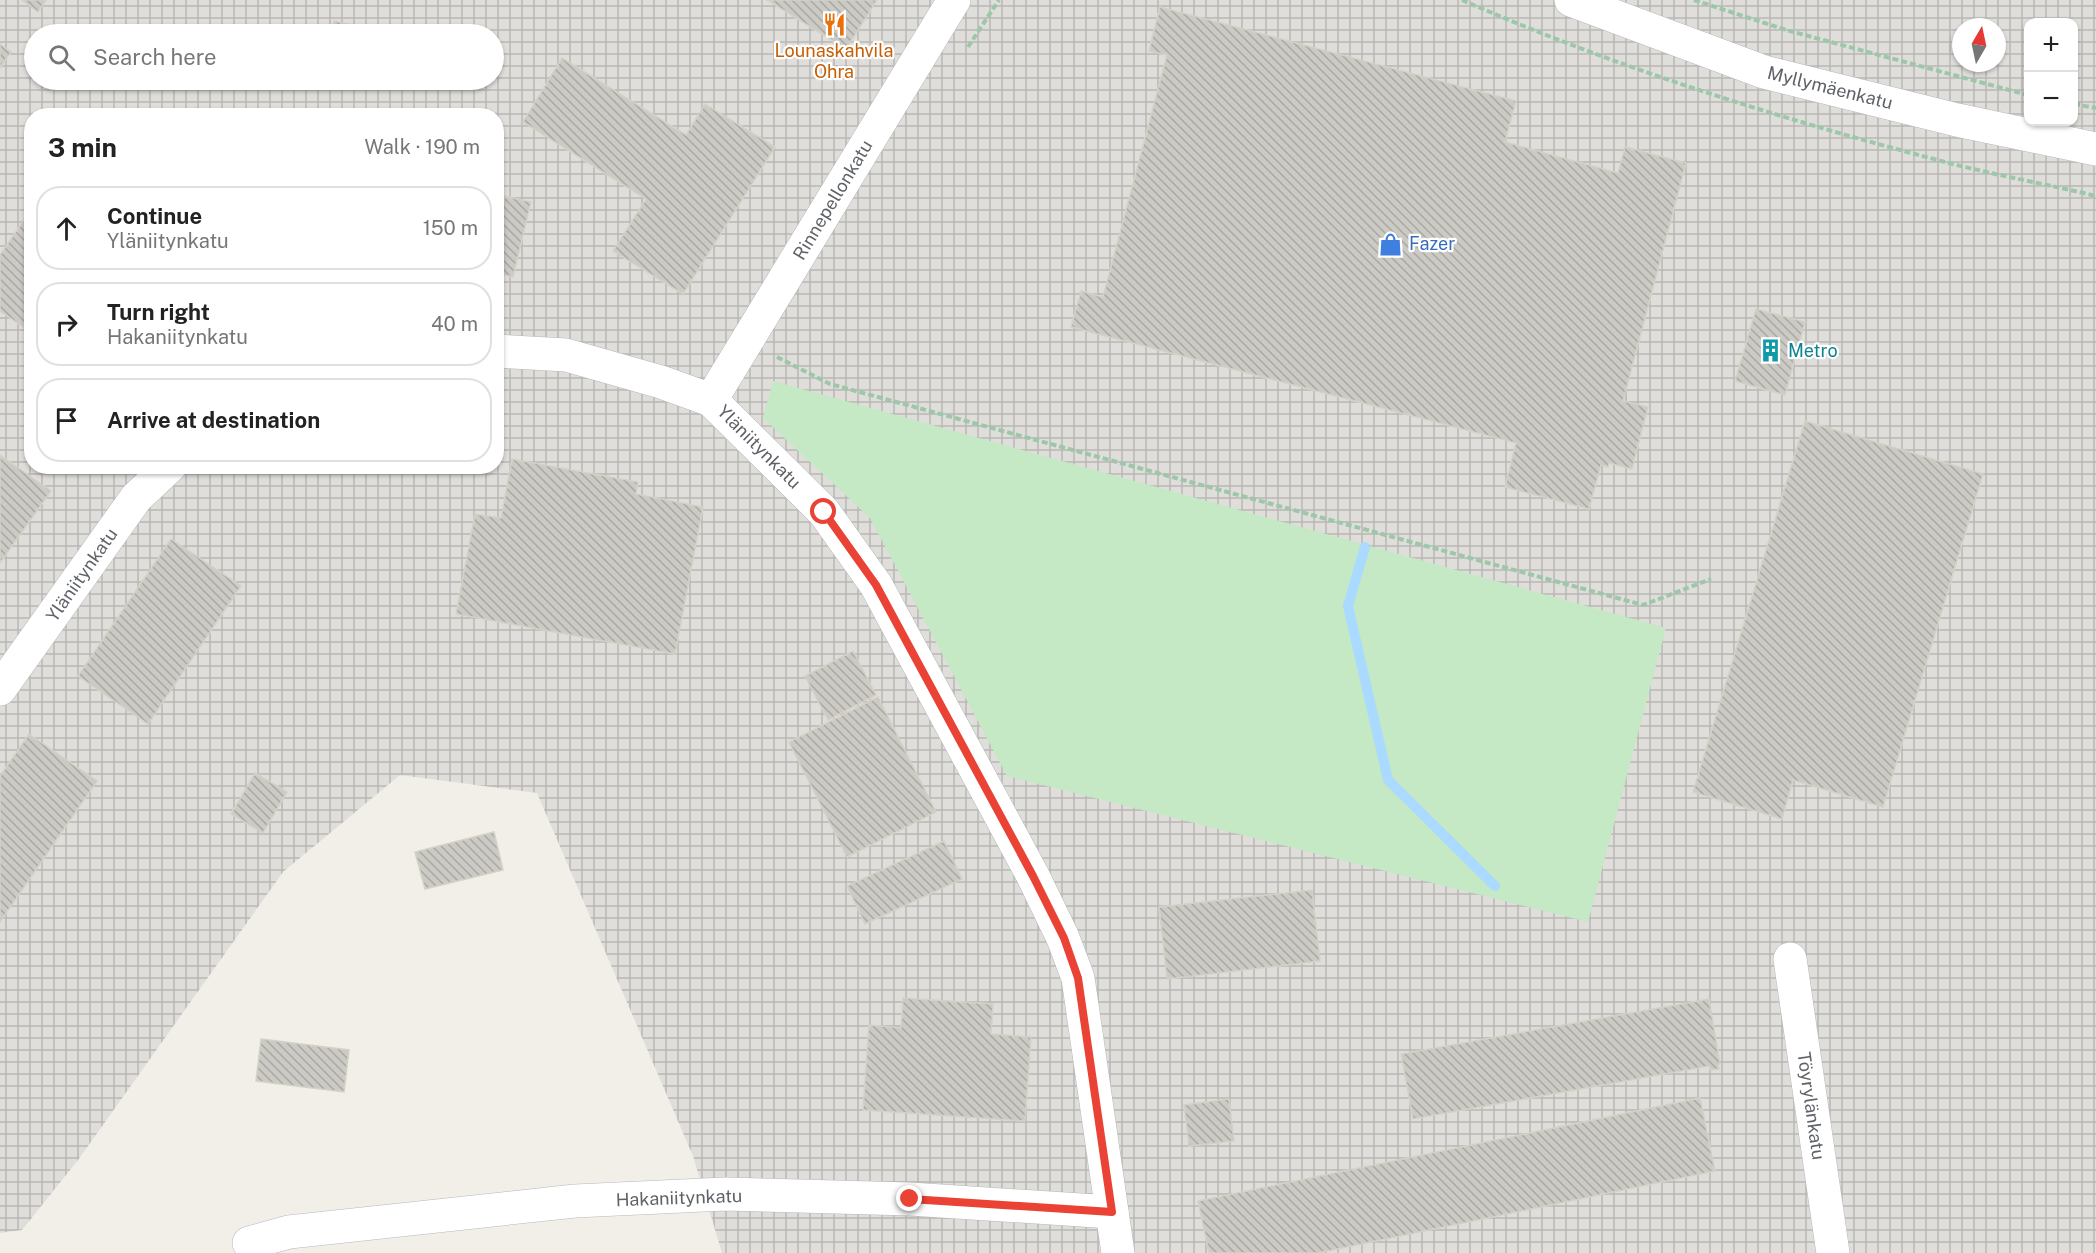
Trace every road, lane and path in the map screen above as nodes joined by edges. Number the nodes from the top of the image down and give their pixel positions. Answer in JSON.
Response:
{"nodes":[{"id":1,"x":954,"y":0,"type":"edge"},
{"id":2,"x":1571,"y":0,"type":"edge"},
{"id":3,"x":1694,"y":0,"type":"edge"},
{"id":4,"x":2024,"y":94,"type":"edge"},
{"id":5,"x":2078,"y":105,"type":"edge"},
{"id":6,"x":2096,"y":108,"type":"edge"},
{"id":7,"x":2096,"y":149,"type":"edge"},
{"id":8,"x":504,"y":351,"type":"edge"},
{"id":9,"x":771,"y":354,"type":"dead end"},
{"id":10,"x":711,"y":400,"type":"junction"},
{"id":11,"x":162,"y":474,"type":"edge"},
{"id":12,"x":1711,"y":579,"type":"dead end"},
{"id":13,"x":0,"y":689,"type":"edge"},
{"id":14,"x":1790,"y":958,"type":"dead end"},
{"id":15,"x":1112,"y":1212,"type":"junction"},
{"id":16,"x":249,"y":1243,"type":"dead end"},
{"id":17,"x":1118,"y":1253,"type":"edge"},
{"id":18,"x":1833,"y":1253,"type":"edge"}],
"edges":[{"from":1,"to":10,"type":"street","name":"Rinnepellonkatu"},
{"from":2,"to":7,"type":"street","name":"Myllymäenkatu"},
{"from":3,"to":4,"type":"path"},
{"from":5,"to":6,"type":"path"},
{"from":8,"to":10,"type":"street","name":"Yläniitynkatu"},
{"from":9,"to":12,"type":"path"},
{"from":10,"to":15,"type":"street","name":"Yläniitynkatu"},
{"from":11,"to":13,"type":"street","name":"Yläniitynkatu"},
{"from":14,"to":18,"type":"street","name":"Töyrylänkatu"},
{"from":15,"to":16,"type":"street","name":"Hakaniitynkatu"},
{"from":15,"to":17,"type":"street","name":"Yläniitynkatu"}]}
